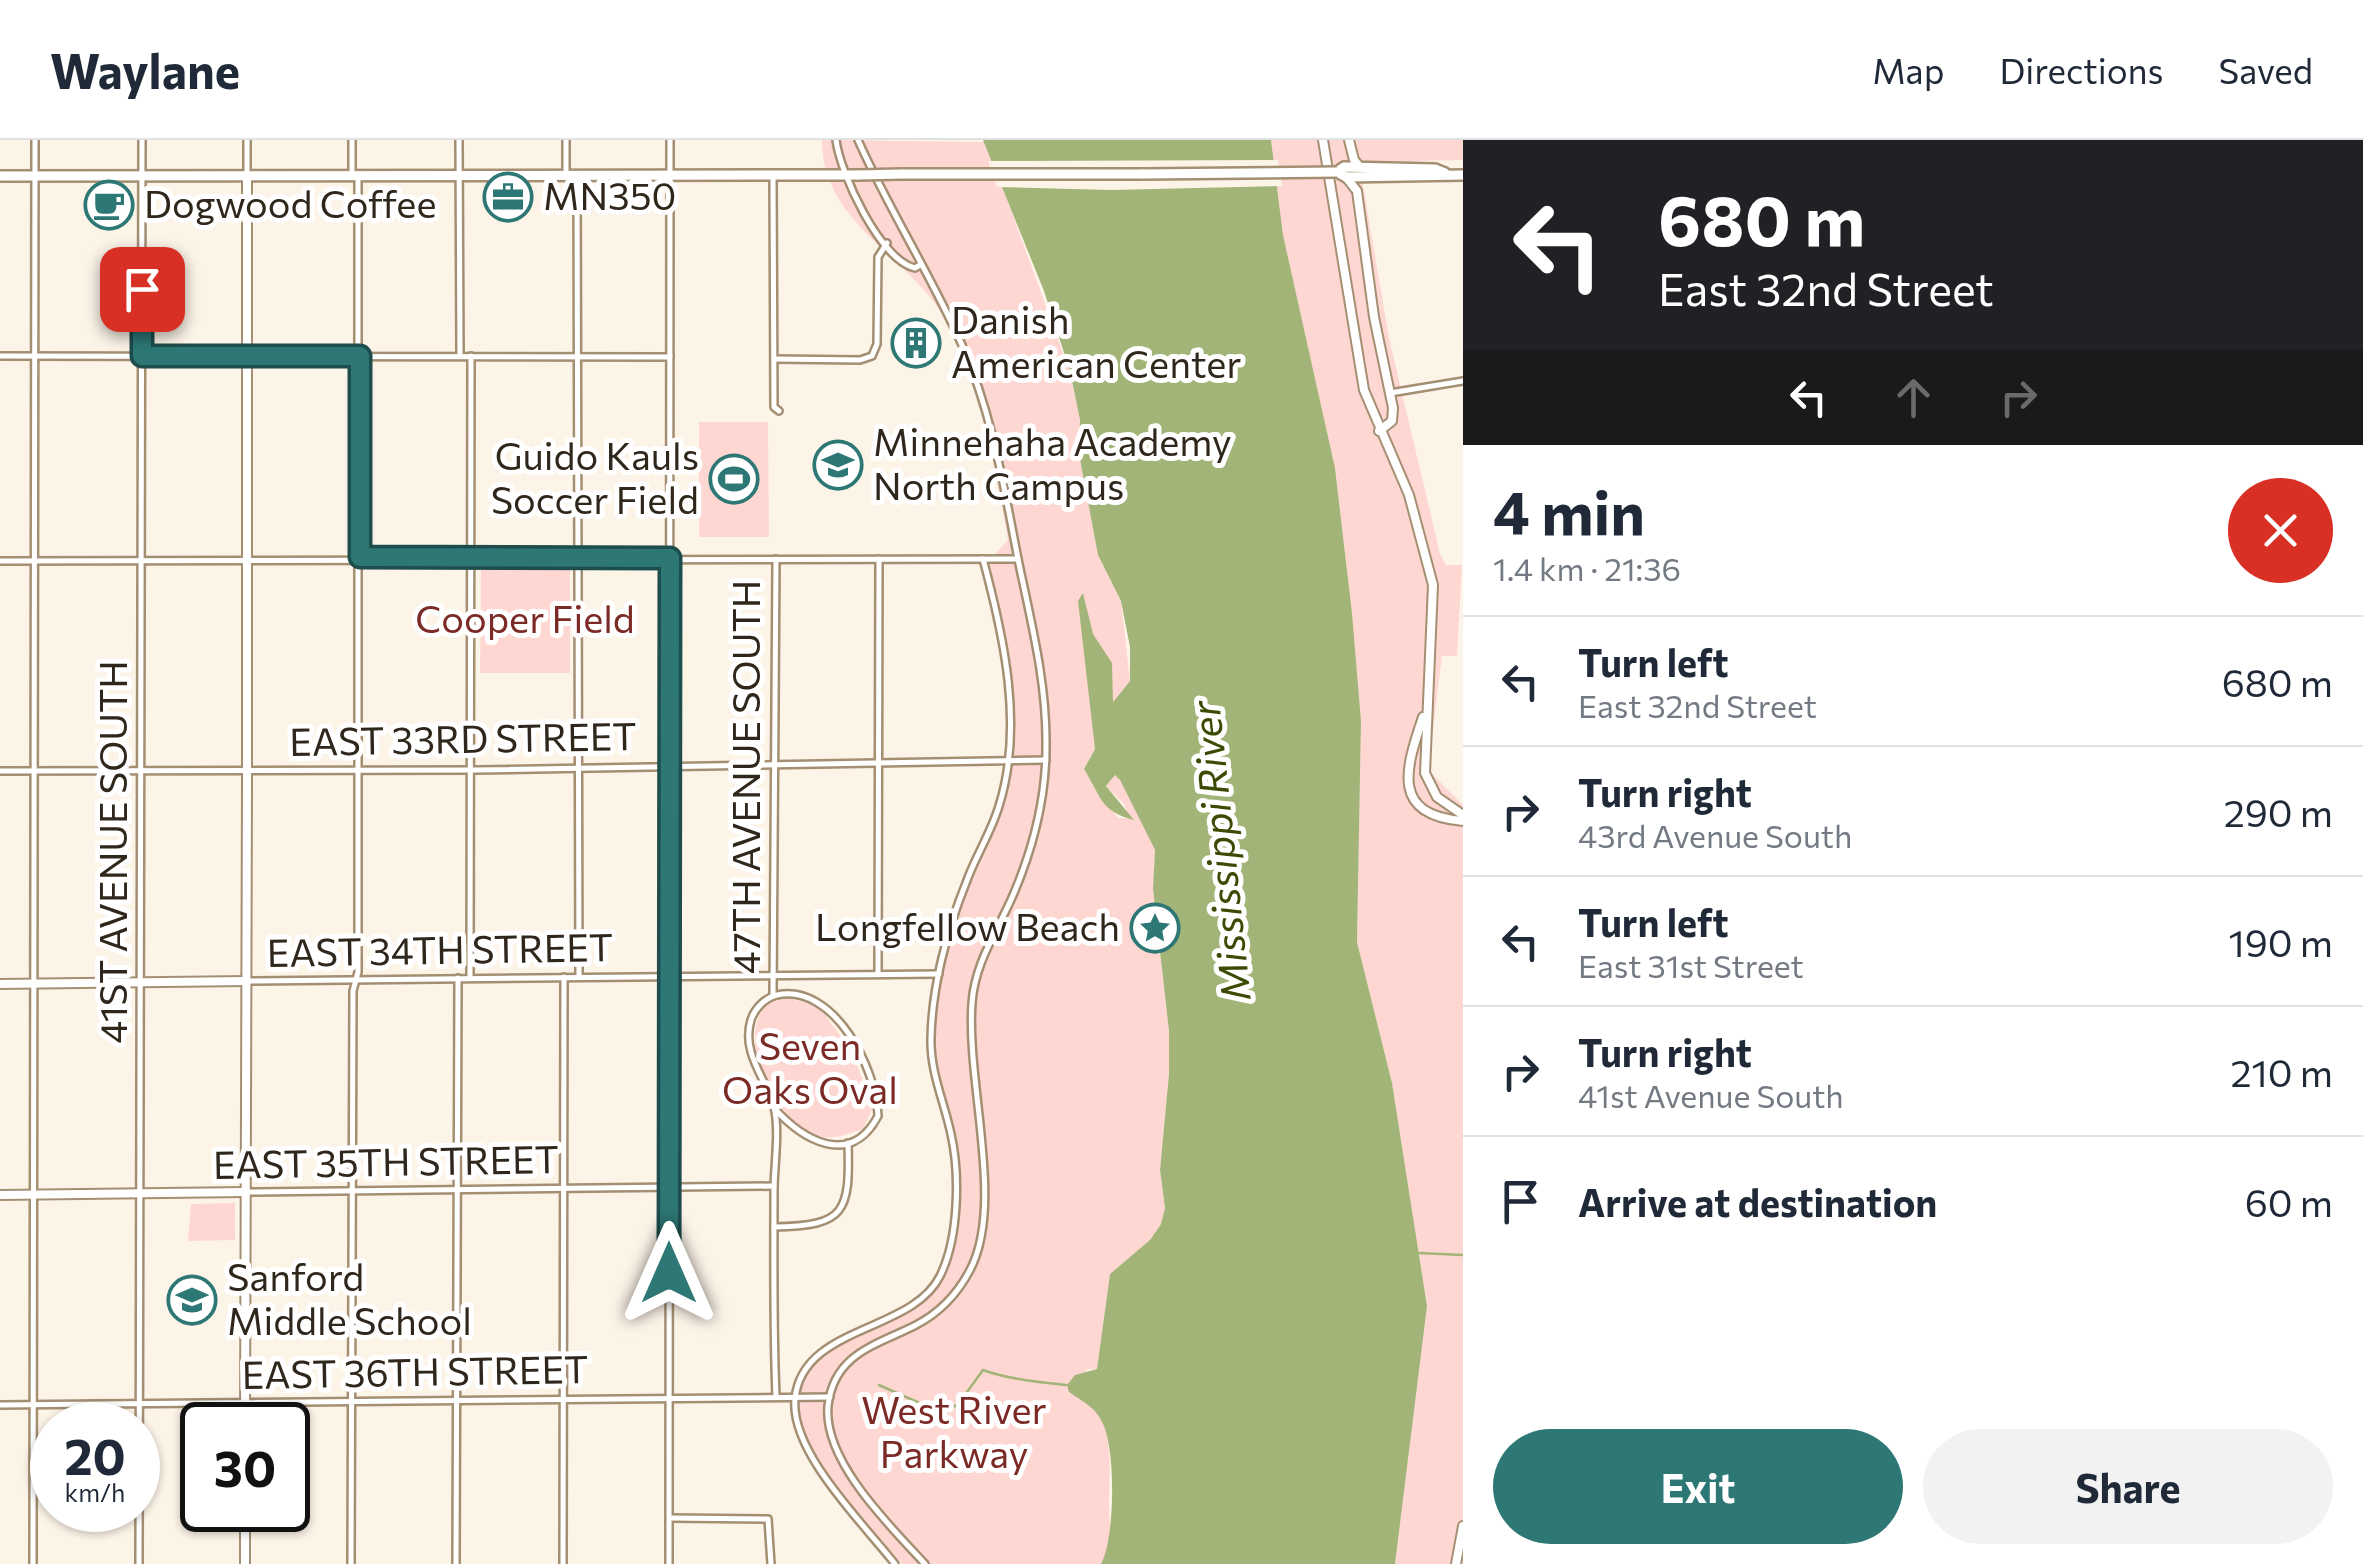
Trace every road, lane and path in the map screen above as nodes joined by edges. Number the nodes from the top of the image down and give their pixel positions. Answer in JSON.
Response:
{"nodes":[{"id":1,"x":36,"y":140,"type":"edge"},
{"id":2,"x":142,"y":140,"type":"edge"},
{"id":3,"x":246,"y":140,"type":"edge"},
{"id":4,"x":352,"y":140,"type":"edge"},
{"id":5,"x":459,"y":140,"type":"edge"},
{"id":6,"x":566,"y":140,"type":"edge"},
{"id":7,"x":670,"y":140,"type":"edge"},
{"id":8,"x":836,"y":140,"type":"edge"},
{"id":9,"x":858,"y":140,"type":"edge"},
{"id":10,"x":1323,"y":140,"type":"edge"},
{"id":11,"x":1349,"y":140,"type":"edge"},
{"id":12,"x":1352,"y":154,"type":"junction"},
{"id":13,"x":1342,"y":172,"type":"junction"},
{"id":14,"x":1365,"y":173,"type":"junction"},
{"id":15,"x":1463,"y":175,"type":"edge"},
{"id":16,"x":0,"y":176,"type":"edge"},
{"id":17,"x":36,"y":176,"type":"junction"},
{"id":18,"x":246,"y":176,"type":"junction"},
{"id":19,"x":844,"y":176,"type":"junction"},
{"id":20,"x":142,"y":177,"type":"junction"},
{"id":21,"x":355,"y":177,"type":"junction"},
{"id":22,"x":459,"y":177,"type":"junction"},
{"id":23,"x":571,"y":177,"type":"junction"},
{"id":24,"x":774,"y":177,"type":"junction"},
{"id":25,"x":670,"y":178,"type":"junction"},
{"id":26,"x":1357,"y":191,"type":"junction"},
{"id":27,"x":887,"y":244,"type":"junction"},
{"id":28,"x":921,"y":265,"type":"junction"},
{"id":29,"x":0,"y":356,"type":"edge"},
{"id":30,"x":36,"y":356,"type":"junction"},
{"id":31,"x":142,"y":356,"type":"junction"},
{"id":32,"x":360,"y":356,"type":"junction"},
{"id":33,"x":460,"y":356,"type":"junction"},
{"id":34,"x":471,"y":356,"type":"junction"},
{"id":35,"x":578,"y":356,"type":"junction"},
{"id":36,"x":248,"y":357,"type":"junction"},
{"id":37,"x":670,"y":357,"type":"junction"},
{"id":38,"x":775,"y":359,"type":"junction"},
{"id":39,"x":1463,"y":381,"type":"edge"},
{"id":40,"x":1390,"y":393,"type":"junction"},
{"id":41,"x":779,"y":410,"type":"dead end"},
{"id":42,"x":1379,"y":431,"type":"junction"},
{"id":43,"x":247,"y":551,"type":"junction"},
{"id":44,"x":360,"y":557,"type":"junction"},
{"id":45,"x":142,"y":558,"type":"junction"},
{"id":46,"x":471,"y":558,"type":"junction"},
{"id":47,"x":578,"y":558,"type":"junction"},
{"id":48,"x":670,"y":558,"type":"junction"},
{"id":49,"x":776,"y":559,"type":"junction"},
{"id":50,"x":880,"y":559,"type":"junction"},
{"id":51,"x":983,"y":559,"type":"junction"},
{"id":52,"x":1018,"y":559,"type":"junction"},
{"id":53,"x":36,"y":560,"type":"junction"},
{"id":54,"x":0,"y":561,"type":"edge"},
{"id":55,"x":1425,"y":712,"type":"junction"},
{"id":56,"x":1046,"y":760,"type":"junction"},
{"id":57,"x":878,"y":761,"type":"junction"},
{"id":58,"x":1009,"y":761,"type":"junction"},
{"id":59,"x":774,"y":763,"type":"junction"},
{"id":60,"x":671,"y":765,"type":"junction"},
{"id":61,"x":580,"y":767,"type":"junction"},
{"id":62,"x":360,"y":769,"type":"junction"},
{"id":63,"x":36,"y":770,"type":"junction"},
{"id":64,"x":142,"y":770,"type":"junction"},
{"id":65,"x":470,"y":770,"type":"junction"},
{"id":66,"x":0,"y":771,"type":"edge"},
{"id":67,"x":248,"y":776,"type":"junction"},
{"id":68,"x":1463,"y":818,"type":"edge"},
{"id":69,"x":940,"y":973,"type":"junction"},
{"id":70,"x":774,"y":974,"type":"junction"},
{"id":71,"x":878,"y":974,"type":"junction"},
{"id":72,"x":671,"y":976,"type":"junction"},
{"id":73,"x":564,"y":977,"type":"junction"},
{"id":74,"x":579,"y":977,"type":"junction"},
{"id":75,"x":458,"y":978,"type":"junction"},
{"id":76,"x":470,"y":978,"type":"junction"},
{"id":77,"x":357,"y":980,"type":"junction"},
{"id":78,"x":247,"y":981,"type":"junction"},
{"id":79,"x":142,"y":982,"type":"junction"},
{"id":80,"x":34,"y":983,"type":"junction"},
{"id":81,"x":0,"y":984,"type":"edge"},
{"id":82,"x":774,"y":996,"type":"junction"},
{"id":83,"x":774,"y":1108,"type":"junction"},
{"id":84,"x":848,"y":1142,"type":"junction"},
{"id":85,"x":774,"y":1186,"type":"junction"},
{"id":86,"x":670,"y":1187,"type":"junction"},
{"id":87,"x":565,"y":1188,"type":"junction"},
{"id":88,"x":458,"y":1189,"type":"junction"},
{"id":89,"x":353,"y":1190,"type":"junction"},
{"id":90,"x":246,"y":1192,"type":"junction"},
{"id":91,"x":141,"y":1194,"type":"junction"},
{"id":92,"x":0,"y":1195,"type":"edge"},
{"id":93,"x":34,"y":1195,"type":"junction"},
{"id":94,"x":774,"y":1227,"type":"junction"},
{"id":95,"x":669,"y":1397,"type":"junction"},
{"id":96,"x":776,"y":1397,"type":"junction"},
{"id":97,"x":795,"y":1397,"type":"junction"},
{"id":98,"x":830,"y":1397,"type":"junction"},
{"id":99,"x":564,"y":1399,"type":"junction"},
{"id":100,"x":456,"y":1400,"type":"junction"},
{"id":101,"x":351,"y":1401,"type":"junction"},
{"id":102,"x":34,"y":1402,"type":"edge"},
{"id":103,"x":140,"y":1402,"type":"edge"},
{"id":104,"x":245,"y":1402,"type":"joint"},
{"id":105,"x":0,"y":1405,"type":"edge"},
{"id":106,"x":30,"y":1405,"type":"edge"},
{"id":107,"x":670,"y":1518,"type":"junction"},
{"id":108,"x":1463,"y":1526,"type":"edge"},
{"id":109,"x":33,"y":1532,"type":"edge"},
{"id":110,"x":139,"y":1532,"type":"edge"},
{"id":111,"x":245,"y":1532,"type":"edge"},
{"id":112,"x":33,"y":1564,"type":"edge"},
{"id":113,"x":139,"y":1564,"type":"edge"},
{"id":114,"x":245,"y":1564,"type":"edge"},
{"id":115,"x":351,"y":1564,"type":"edge"},
{"id":116,"x":456,"y":1564,"type":"edge"},
{"id":117,"x":563,"y":1564,"type":"edge"},
{"id":118,"x":669,"y":1564,"type":"edge"},
{"id":119,"x":772,"y":1564,"type":"edge"},
{"id":120,"x":895,"y":1564,"type":"edge"},
{"id":121,"x":925,"y":1564,"type":"edge"},
{"id":122,"x":1456,"y":1564,"type":"edge"}],
"edges":[{"from":1,"to":17,"type":"street"},
{"from":2,"to":20,"type":"street","name":"41ST AVENUE SOUTH"},
{"from":3,"to":18,"type":"street"},
{"from":4,"to":21,"type":"street"},
{"from":5,"to":22,"type":"street"},
{"from":6,"to":23,"type":"street"},
{"from":7,"to":25,"type":"street"},
{"from":8,"to":19,"type":"street"},
{"from":9,"to":28,"type":"street"},
{"from":10,"to":42,"type":"street"},
{"from":11,"to":12,"type":"street"},
{"from":12,"to":13,"type":"street"},
{"from":12,"to":14,"type":"street"},
{"from":13,"to":14,"type":"main road"},
{"from":13,"to":19,"type":"main road","bridge":true},
{"from":13,"to":26,"type":"street"},
{"from":14,"to":15,"type":"main road"},
{"from":14,"to":26,"type":"street"},
{"from":16,"to":17,"type":"main road"},
{"from":17,"to":20,"type":"main road"},
{"from":17,"to":30,"type":"street"},
{"from":18,"to":20,"type":"main road"},
{"from":18,"to":21,"type":"main road"},
{"from":18,"to":36,"type":"street"},
{"from":19,"to":24,"type":"main road"},
{"from":19,"to":27,"type":"street"},
{"from":20,"to":31,"type":"street","name":"41ST AVENUE SOUTH"},
{"from":21,"to":22,"type":"main road"},
{"from":21,"to":32,"type":"street"},
{"from":22,"to":23,"type":"main road"},
{"from":22,"to":33,"type":"street"},
{"from":23,"to":25,"type":"main road"},
{"from":23,"to":35,"type":"street"},
{"from":24,"to":25,"type":"main road"},
{"from":24,"to":38,"type":"street"},
{"from":25,"to":37,"type":"street"},
{"from":26,"to":40,"type":"street"},
{"from":27,"to":28,"type":"street"},
{"from":27,"to":38,"type":"street"},
{"from":28,"to":52,"type":"street"},
{"from":29,"to":30,"type":"street"},
{"from":30,"to":31,"type":"street"},
{"from":30,"to":53,"type":"street"},
{"from":31,"to":36,"type":"street"},
{"from":31,"to":45,"type":"street","name":"41ST AVENUE SOUTH"},
{"from":32,"to":33,"type":"street"},
{"from":32,"to":36,"type":"street"},
{"from":32,"to":44,"type":"street"},
{"from":33,"to":34,"type":"street"},
{"from":34,"to":35,"type":"street"},
{"from":34,"to":46,"type":"street"},
{"from":35,"to":37,"type":"street"},
{"from":35,"to":47,"type":"street"},
{"from":36,"to":43,"type":"street"},
{"from":37,"to":48,"type":"street"},
{"from":38,"to":41,"type":"street"},
{"from":39,"to":40,"type":"street"},
{"from":40,"to":42,"type":"street"},
{"from":42,"to":55,"type":"street"},
{"from":43,"to":44,"type":"street"},
{"from":43,"to":45,"type":"street"},
{"from":43,"to":67,"type":"street"},
{"from":44,"to":46,"type":"street"},
{"from":44,"to":62,"type":"street"},
{"from":45,"to":53,"type":"street"},
{"from":45,"to":64,"type":"street","name":"41ST AVENUE SOUTH"},
{"from":46,"to":47,"type":"street"},
{"from":46,"to":65,"type":"street"},
{"from":47,"to":48,"type":"street"},
{"from":47,"to":61,"type":"street"},
{"from":48,"to":49,"type":"street"},
{"from":48,"to":60,"type":"street"},
{"from":49,"to":50,"type":"street"},
{"from":49,"to":59,"type":"street","name":"47TH AVENUE SOUTH"},
{"from":50,"to":51,"type":"street"},
{"from":50,"to":57,"type":"street"},
{"from":51,"to":52,"type":"street"},
{"from":51,"to":58,"type":"street"},
{"from":52,"to":56,"type":"street"},
{"from":53,"to":54,"type":"street"},
{"from":53,"to":63,"type":"street"},
{"from":55,"to":68,"type":"street"},
{"from":55,"to":68,"type":"street"},
{"from":56,"to":58,"type":"street","name":"EAST 33RD STREET"},
{"from":56,"to":98,"type":"street"},
{"from":57,"to":58,"type":"street","name":"EAST 33RD STREET"},
{"from":57,"to":59,"type":"street","name":"EAST 33RD STREET"},
{"from":57,"to":71,"type":"street"},
{"from":58,"to":69,"type":"street"},
{"from":59,"to":60,"type":"street","name":"EAST 33RD STREET"},
{"from":59,"to":70,"type":"street","name":"47TH AVENUE SOUTH"},
{"from":60,"to":61,"type":"street","name":"EAST 33RD STREET"},
{"from":60,"to":72,"type":"street"},
{"from":61,"to":65,"type":"street","name":"EAST 33RD STREET"},
{"from":61,"to":74,"type":"street"},
{"from":62,"to":65,"type":"street","name":"EAST 33RD STREET"},
{"from":62,"to":67,"type":"street","name":"EAST 33RD STREET"},
{"from":62,"to":77,"type":"street"},
{"from":63,"to":64,"type":"street","name":"EAST 33RD STREET"},
{"from":63,"to":66,"type":"street","name":"EAST 33RD STREET"},
{"from":63,"to":80,"type":"street"},
{"from":64,"to":67,"type":"street","name":"EAST 33RD STREET"},
{"from":64,"to":79,"type":"street","name":"41ST AVENUE SOUTH"},
{"from":65,"to":76,"type":"street"},
{"from":67,"to":78,"type":"street"},
{"from":69,"to":71,"type":"street","name":"EAST 34TH STREET"},
{"from":69,"to":97,"type":"street"},
{"from":70,"to":71,"type":"street","name":"EAST 34TH STREET"},
{"from":70,"to":72,"type":"street","name":"EAST 34TH STREET"},
{"from":70,"to":82,"type":"street","name":"47TH AVENUE SOUTH"},
{"from":72,"to":74,"type":"street","name":"EAST 34TH STREET"},
{"from":72,"to":86,"type":"street"},
{"from":73,"to":74,"type":"street","name":"EAST 34TH STREET"},
{"from":73,"to":76,"type":"street","name":"EAST 34TH STREET"},
{"from":73,"to":87,"type":"street"},
{"from":75,"to":76,"type":"street","name":"EAST 34TH STREET"},
{"from":75,"to":77,"type":"street","name":"EAST 34TH STREET"},
{"from":75,"to":88,"type":"street"},
{"from":77,"to":78,"type":"street","name":"EAST 34TH STREET"},
{"from":77,"to":89,"type":"street"},
{"from":78,"to":79,"type":"street","name":"EAST 34TH STREET"},
{"from":78,"to":90,"type":"street"},
{"from":79,"to":80,"type":"street","name":"EAST 34TH STREET"},
{"from":79,"to":91,"type":"street","name":"41ST AVENUE SOUTH"},
{"from":80,"to":81,"type":"street","name":"EAST 34TH STREET"},
{"from":80,"to":93,"type":"street"},
{"from":82,"to":83,"type":"street"},
{"from":82,"to":84,"type":"street"},
{"from":83,"to":84,"type":"street"},
{"from":83,"to":85,"type":"street"},
{"from":84,"to":94,"type":"street"},
{"from":85,"to":86,"type":"street","name":"EAST 35TH STREET"},
{"from":85,"to":94,"type":"street"},
{"from":86,"to":87,"type":"street","name":"EAST 35TH STREET"},
{"from":86,"to":95,"type":"street"},
{"from":87,"to":88,"type":"street","name":"EAST 35TH STREET"},
{"from":87,"to":99,"type":"street"},
{"from":88,"to":89,"type":"street","name":"EAST 35TH STREET"},
{"from":88,"to":100,"type":"street"},
{"from":89,"to":90,"type":"street","name":"EAST 35TH STREET"},
{"from":89,"to":101,"type":"street"},
{"from":90,"to":91,"type":"street","name":"EAST 35TH STREET"},
{"from":90,"to":104,"type":"street"},
{"from":91,"to":93,"type":"street","name":"EAST 35TH STREET"},
{"from":91,"to":103,"type":"street","name":"41ST AVENUE SOUTH"},
{"from":92,"to":93,"type":"street","name":"EAST 35TH STREET"},
{"from":93,"to":102,"type":"street"},
{"from":94,"to":96,"type":"street"},
{"from":95,"to":96,"type":"street","name":"EAST 36TH STREET"},
{"from":95,"to":99,"type":"street","name":"EAST 36TH STREET"},
{"from":95,"to":107,"type":"street"},
{"from":96,"to":97,"type":"street","name":"EAST 36TH STREET"},
{"from":97,"to":98,"type":"street","name":"EAST 36TH STREET"},
{"from":97,"to":120,"type":"street"},
{"from":98,"to":121,"type":"street"},
{"from":99,"to":100,"type":"street","name":"EAST 36TH STREET"},
{"from":99,"to":117,"type":"street"},
{"from":100,"to":101,"type":"street","name":"EAST 36TH STREET"},
{"from":100,"to":116,"type":"street"},
{"from":101,"to":104,"type":"street","name":"EAST 36TH STREET"},
{"from":101,"to":115,"type":"street"},
{"from":105,"to":106,"type":"street","name":"EAST 36TH STREET"},
{"from":107,"to":118,"type":"street"},
{"from":107,"to":119,"type":"street"},
{"from":108,"to":122,"type":"street"},
{"from":109,"to":112,"type":"street"},
{"from":110,"to":113,"type":"street","name":"41ST AVENUE SOUTH"},
{"from":111,"to":114,"type":"street"}]}
